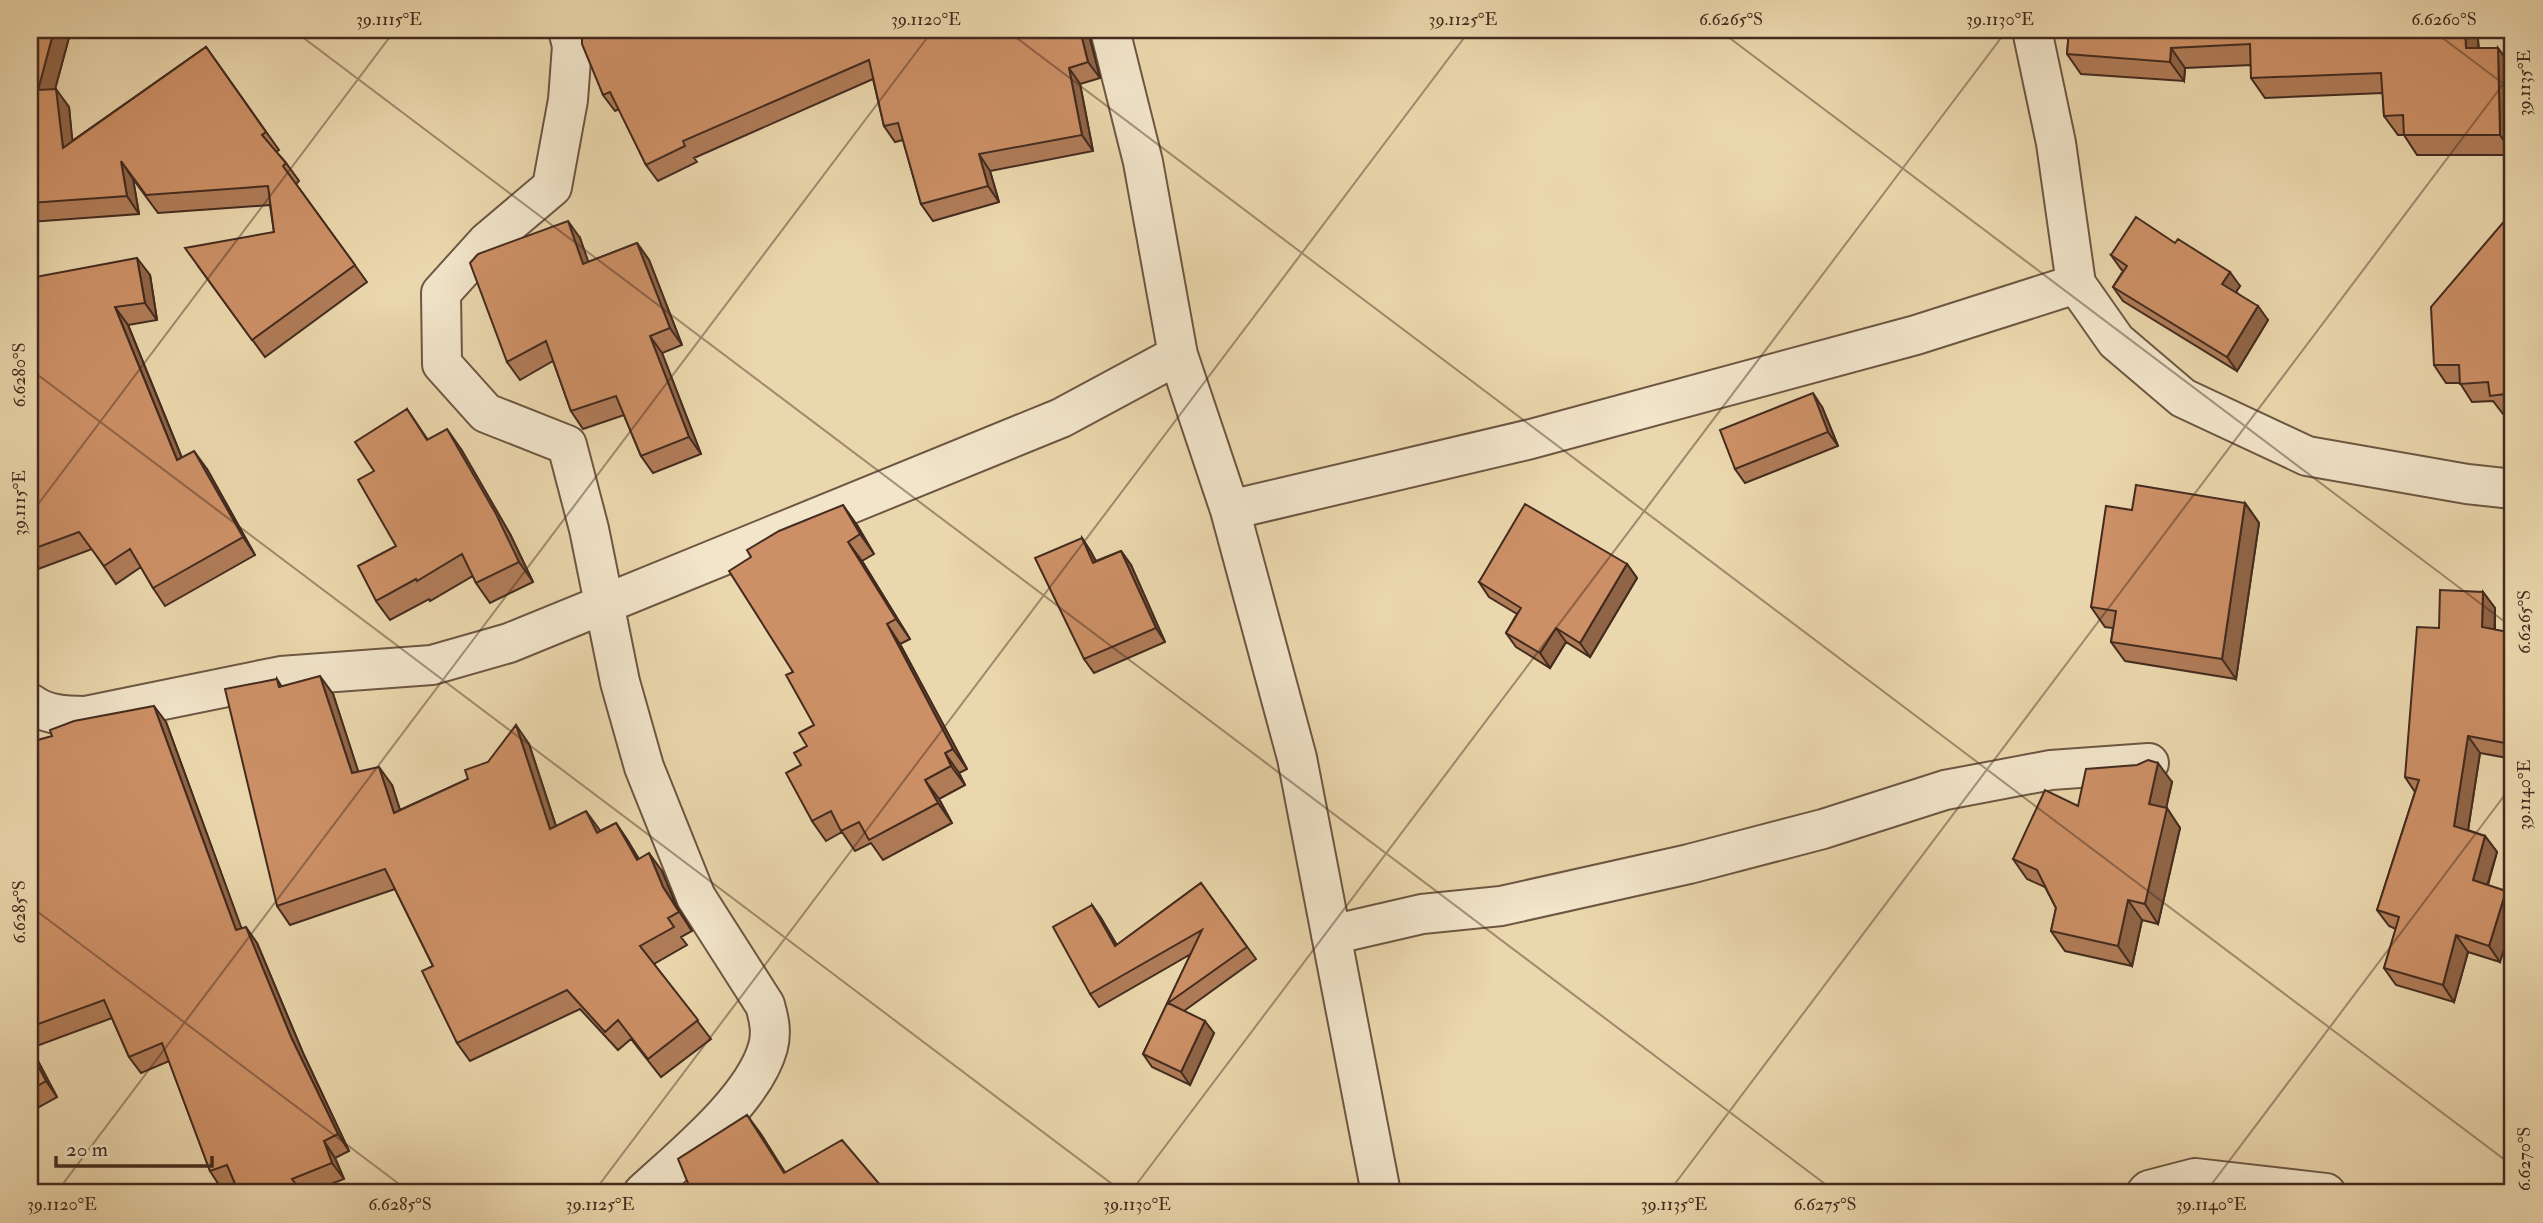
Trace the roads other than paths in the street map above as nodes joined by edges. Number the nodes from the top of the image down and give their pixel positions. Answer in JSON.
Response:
{"nodes":[{"id":1,"x":568,"y":30,"type":"edge"},
{"id":2,"x":1110,"y":30,"type":"edge"},
{"id":3,"x":2032,"y":30,"type":"edge"},
{"id":4,"x":2076,"y":284,"type":"junction"},
{"id":5,"x":1178,"y":355,"type":"junction"},
{"id":6,"x":2513,"y":489,"type":"edge"},
{"id":7,"x":1230,"y":510,"type":"junction"},
{"id":8,"x":605,"y":603,"type":"junction"},
{"id":9,"x":30,"y":703,"type":"edge"},
{"id":10,"x":2149,"y":763,"type":"edge"},
{"id":11,"x":1331,"y":935,"type":"junction"},
{"id":12,"x":643,"y":1193,"type":"edge"},
{"id":13,"x":1381,"y":1193,"type":"edge"},
{"id":14,"x":2146,"y":1193,"type":"edge"},
{"id":15,"x":2326,"y":1193,"type":"edge"}],
"edges":[{"from":1,"to":8,"type":"street"},
{"from":2,"to":5,"type":"street"},
{"from":3,"to":4,"type":"street"},
{"from":4,"to":6,"type":"street"},
{"from":4,"to":7,"type":"street"},
{"from":5,"to":7,"type":"street"},
{"from":5,"to":8,"type":"street"},
{"from":7,"to":11,"type":"street"},
{"from":8,"to":9,"type":"street"},
{"from":8,"to":12,"type":"street"},
{"from":10,"to":11,"type":"street"},
{"from":11,"to":13,"type":"street"},
{"from":14,"to":15,"type":"street"}]}
